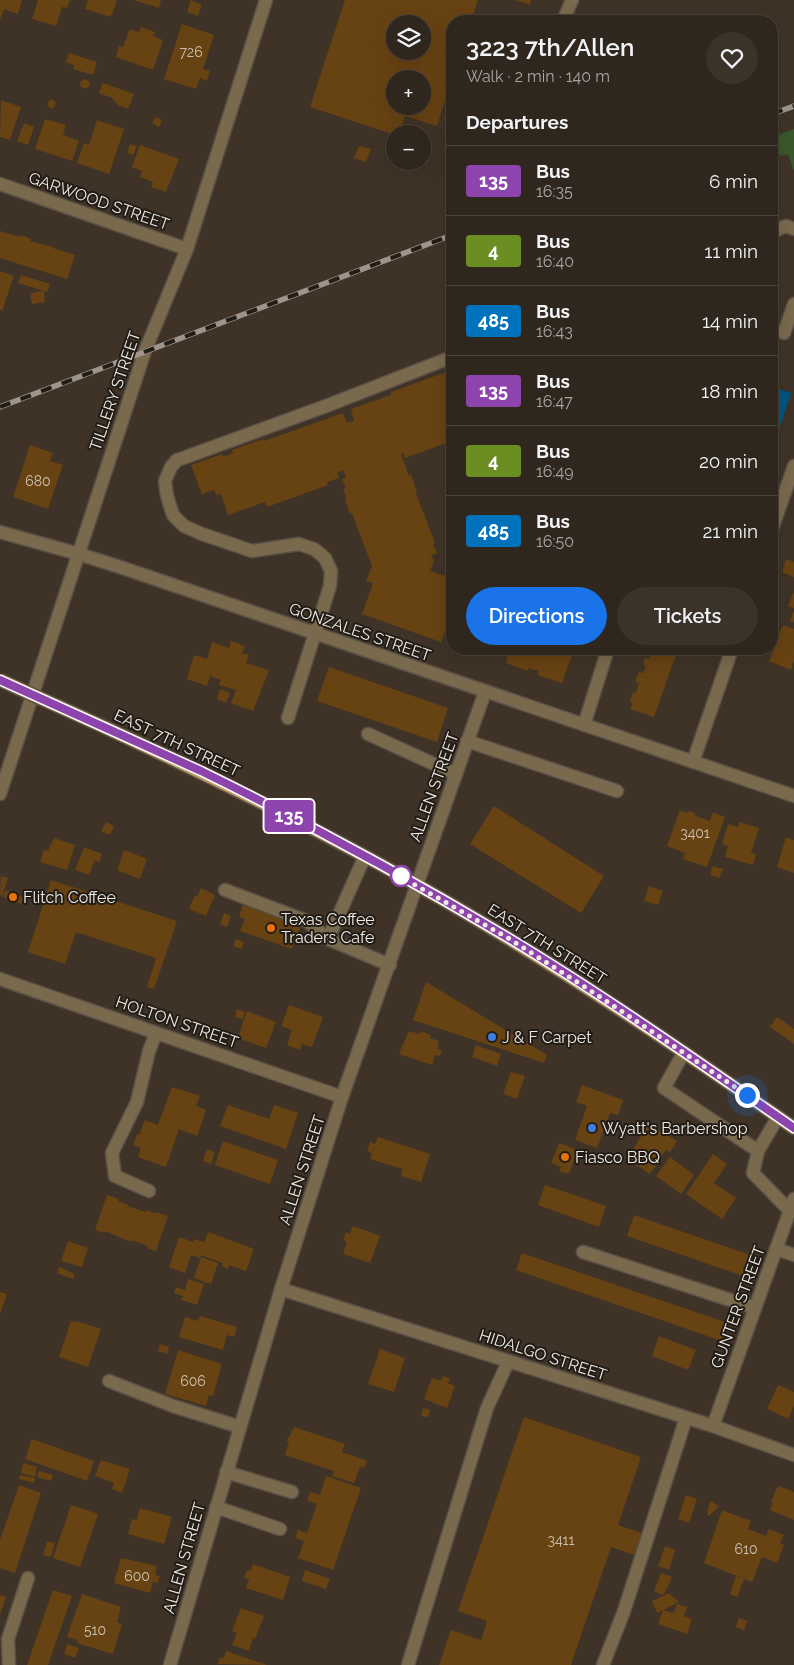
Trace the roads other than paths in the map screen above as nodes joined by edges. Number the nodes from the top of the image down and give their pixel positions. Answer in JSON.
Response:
{"nodes":[{"id":1,"x":266,"y":0,"type":"edge"},
{"id":2,"x":572,"y":0,"type":"edge"},
{"id":3,"x":565,"y":15,"type":"edge"},
{"id":4,"x":0,"y":184,"type":"edge"},
{"id":5,"x":778,"y":229,"type":"edge"},
{"id":6,"x":794,"y":229,"type":"edge"},
{"id":7,"x":187,"y":249,"type":"junction"},
{"id":8,"x":794,"y":304,"type":"edge"},
{"id":9,"x":784,"y":333,"type":"dead end"},
{"id":10,"x":446,"y":359,"type":"edge"},
{"id":11,"x":794,"y":466,"type":"edge"},
{"id":12,"x":778,"y":513,"type":"edge"},
{"id":13,"x":0,"y":532,"type":"edge"},
{"id":14,"x":79,"y":554,"type":"junction"},
{"id":15,"x":315,"y":633,"type":"junction"},
{"id":16,"x":606,"y":655,"type":"edge"},
{"id":17,"x":730,"y":655,"type":"edge"},
{"id":18,"x":0,"y":680,"type":"edge"},
{"id":19,"x":485,"y":692,"type":"junction"},
{"id":20,"x":288,"y":718,"type":"dead end"},
{"id":21,"x":584,"y":725,"type":"junction"},
{"id":22,"x":368,"y":734,"type":"dead end"},
{"id":23,"x":467,"y":741,"type":"junction"},
{"id":24,"x":693,"y":762,"type":"junction"},
{"id":25,"x":456,"y":774,"type":"junction"},
{"id":26,"x":617,"y":791,"type":"dead end"},
{"id":27,"x":0,"y":792,"type":"edge"},
{"id":28,"x":794,"y":796,"type":"edge"},
{"id":29,"x":365,"y":856,"type":"junction"},
{"id":30,"x":416,"y":885,"type":"junction"},
{"id":31,"x":225,"y":890,"type":"dead end"},
{"id":32,"x":328,"y":939,"type":"junction"},
{"id":33,"x":390,"y":965,"type":"junction"},
{"id":34,"x":0,"y":979,"type":"edge"},
{"id":35,"x":156,"y":1032,"type":"junction"},
{"id":36,"x":684,"y":1052,"type":"junction"},
{"id":37,"x":342,"y":1097,"type":"junction"},
{"id":38,"x":778,"y":1117,"type":"junction"},
{"id":39,"x":794,"y":1128,"type":"edge"},
{"id":40,"x":758,"y":1151,"type":"junction"},
{"id":41,"x":149,"y":1191,"type":"dead end"},
{"id":42,"x":792,"y":1205,"type":"edge"},
{"id":43,"x":776,"y":1249,"type":"junction"},
{"id":44,"x":583,"y":1252,"type":"dead end"},
{"id":45,"x":794,"y":1255,"type":"edge"},
{"id":46,"x":281,"y":1288,"type":"junction"},
{"id":47,"x":755,"y":1308,"type":"junction"},
{"id":48,"x":508,"y":1362,"type":"junction"},
{"id":49,"x":109,"y":1382,"type":"dead end"},
{"id":50,"x":686,"y":1418,"type":"junction"},
{"id":51,"x":713,"y":1426,"type":"junction"},
{"id":52,"x":240,"y":1427,"type":"junction"},
{"id":53,"x":794,"y":1455,"type":"edge"},
{"id":54,"x":226,"y":1472,"type":"junction"},
{"id":55,"x":292,"y":1492,"type":"dead end"},
{"id":56,"x":216,"y":1507,"type":"junction"},
{"id":57,"x":280,"y":1529,"type":"dead end"},
{"id":58,"x":28,"y":1578,"type":"dead end"},
{"id":59,"x":9,"y":1665,"type":"edge"},
{"id":60,"x":170,"y":1665,"type":"edge"},
{"id":61,"x":408,"y":1665,"type":"edge"},
{"id":62,"x":603,"y":1665,"type":"edge"}],
"edges":[{"from":1,"to":7,"type":"street","name":"TILLERY STREET"},
{"from":2,"to":3,"type":"street"},
{"from":4,"to":7,"type":"street","name":"GARWOOD STREET"},
{"from":5,"to":6,"type":"street"},
{"from":7,"to":14,"type":"street","name":"TILLERY STREET"},
{"from":8,"to":9,"type":"street"},
{"from":10,"to":15,"type":"street"},
{"from":11,"to":12,"type":"street"},
{"from":13,"to":14,"type":"street","name":"GONZALES STREET"},
{"from":14,"to":15,"type":"street","name":"GONZALES STREET"},
{"from":14,"to":27,"type":"street","name":"TILLERY STREET"},
{"from":15,"to":19,"type":"street","name":"GONZALES STREET"},
{"from":15,"to":20,"type":"street"},
{"from":16,"to":21,"type":"street"},
{"from":17,"to":24,"type":"street"},
{"from":18,"to":29,"type":"main road","name":"EAST 7TH STREET","bridge":true},
{"from":19,"to":21,"type":"street","name":"GONZALES STREET"},
{"from":19,"to":23,"type":"street","name":"ALLEN STREET"},
{"from":21,"to":24,"type":"street","name":"GONZALES STREET"},
{"from":22,"to":25,"type":"street"},
{"from":23,"to":25,"type":"street","name":"ALLEN STREET"},
{"from":23,"to":26,"type":"street"},
{"from":24,"to":28,"type":"street","name":"GONZALES STREET"},
{"from":25,"to":30,"type":"street","name":"ALLEN STREET"},
{"from":29,"to":30,"type":"main road","name":"EAST 7TH STREET"},
{"from":29,"to":32,"type":"street"},
{"from":30,"to":33,"type":"street","name":"ALLEN STREET"},
{"from":30,"to":36,"type":"main road","name":"EAST 7TH STREET"},
{"from":31,"to":32,"type":"street"},
{"from":32,"to":33,"type":"street"},
{"from":33,"to":37,"type":"street","name":"ALLEN STREET"},
{"from":34,"to":35,"type":"street","name":"HOLTON STREET"},
{"from":35,"to":37,"type":"street","name":"HOLTON STREET"},
{"from":35,"to":41,"type":"street"},
{"from":36,"to":38,"type":"main road","name":"EAST 7TH STREET"},
{"from":36,"to":40,"type":"street"},
{"from":37,"to":46,"type":"street","name":"ALLEN STREET"},
{"from":38,"to":39,"type":"main road","name":"EAST 7TH STREET"},
{"from":38,"to":40,"type":"street"},
{"from":40,"to":42,"type":"street"},
{"from":42,"to":43,"type":"street","name":"GUNTER STREET"},
{"from":43,"to":45,"type":"street"},
{"from":43,"to":47,"type":"street","name":"GUNTER STREET"},
{"from":44,"to":47,"type":"street"},
{"from":46,"to":48,"type":"street","name":"HIDALGO STREET"},
{"from":46,"to":52,"type":"street","name":"ALLEN STREET"},
{"from":47,"to":51,"type":"street","name":"GUNTER STREET"},
{"from":48,"to":50,"type":"street","name":"HIDALGO STREET"},
{"from":48,"to":61,"type":"street"},
{"from":49,"to":52,"type":"street"},
{"from":50,"to":51,"type":"street","name":"HIDALGO STREET"},
{"from":50,"to":62,"type":"street"},
{"from":51,"to":53,"type":"street","name":"HIDALGO STREET"},
{"from":52,"to":54,"type":"street","name":"ALLEN STREET"},
{"from":54,"to":55,"type":"street"},
{"from":54,"to":56,"type":"street","name":"ALLEN STREET"},
{"from":56,"to":57,"type":"street"},
{"from":56,"to":60,"type":"street","name":"ALLEN STREET"},
{"from":58,"to":59,"type":"street"}]}
